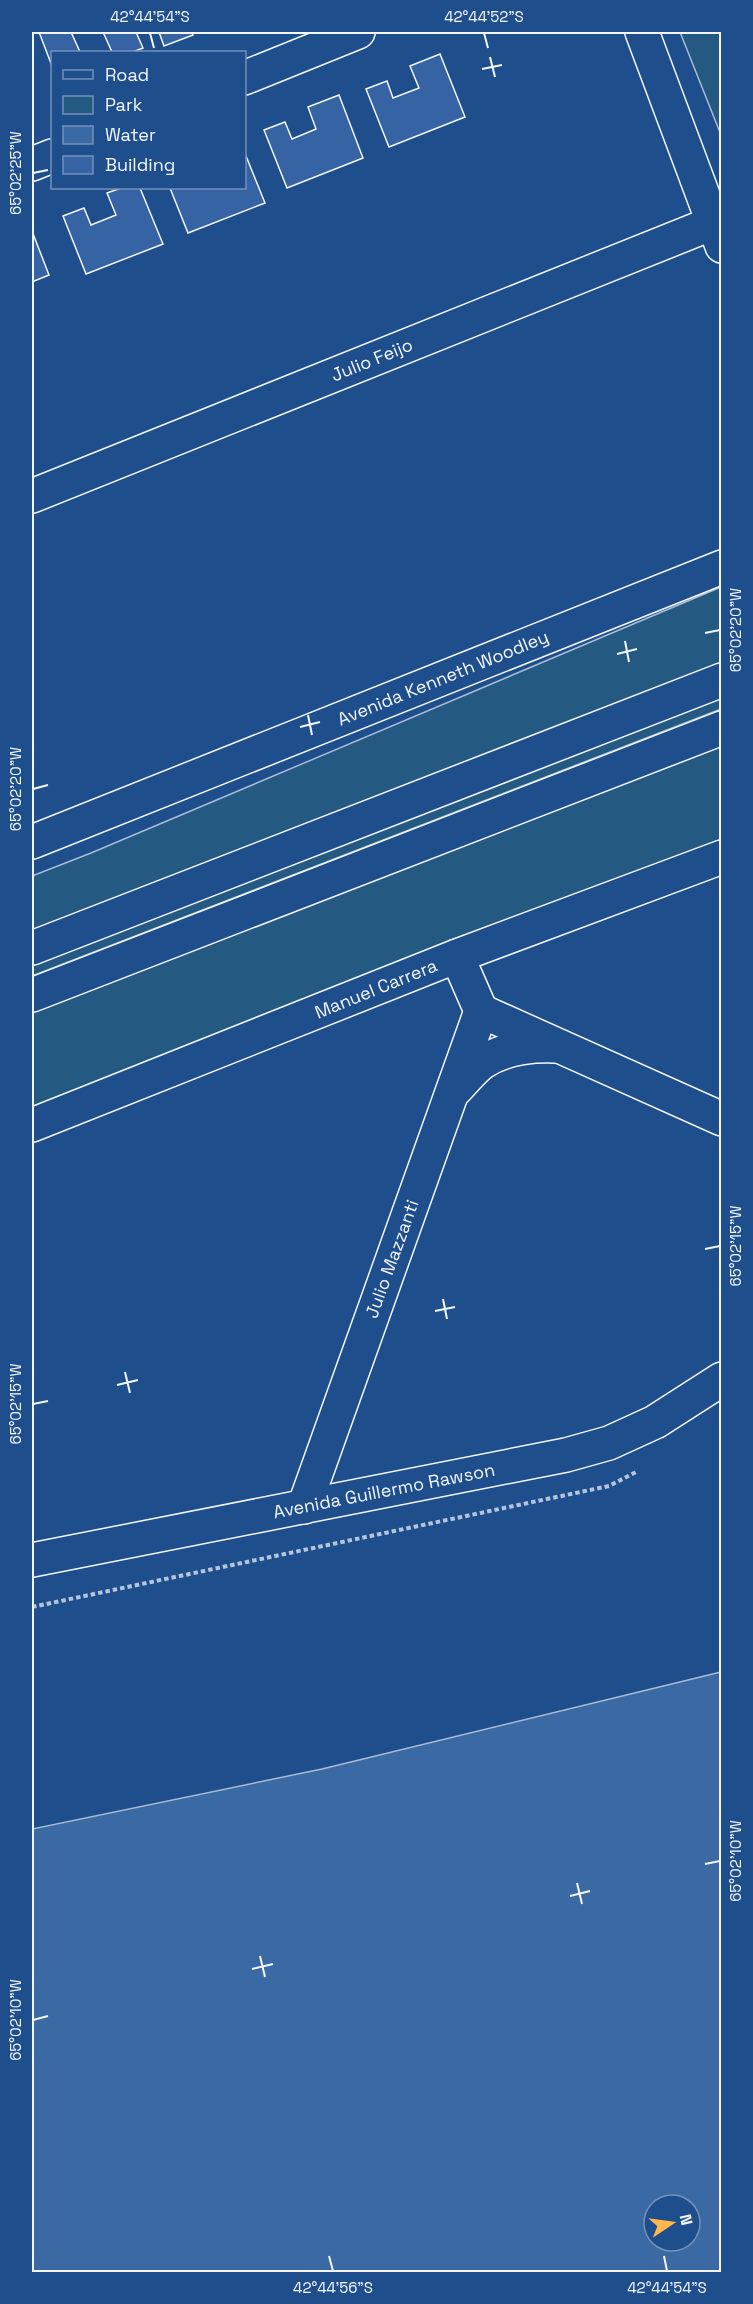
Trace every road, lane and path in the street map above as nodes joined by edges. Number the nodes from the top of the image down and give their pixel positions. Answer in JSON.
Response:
{"nodes":[{"id":1,"x":358,"y":32,"type":"edge"},
{"id":2,"x":642,"y":32,"type":"edge"},
{"id":3,"x":246,"y":77,"type":"edge"},
{"id":4,"x":51,"y":156,"type":"edge"},
{"id":5,"x":32,"y":164,"type":"edge"},
{"id":6,"x":717,"y":234,"type":"edge"},
{"id":7,"x":32,"y":496,"type":"edge"},
{"id":8,"x":722,"y":567,"type":"edge"},
{"id":9,"x":722,"y":680,"type":"edge"},
{"id":10,"x":722,"y":728,"type":"edge"},
{"id":11,"x":32,"y":842,"type":"edge"},
{"id":12,"x":722,"y":857,"type":"edge"},
{"id":13,"x":32,"y":948,"type":"edge"},
{"id":14,"x":457,"y":956,"type":"junction"},
{"id":15,"x":32,"y":995,"type":"edge"},
{"id":16,"x":481,"y":1011,"type":"junction"},
{"id":17,"x":561,"y":1047,"type":"junction"},
{"id":18,"x":451,"y":1095,"type":"junction"},
{"id":19,"x":722,"y":1119,"type":"edge"},
{"id":20,"x":32,"y":1125,"type":"edge"},
{"id":21,"x":722,"y":1379,"type":"edge"},
{"id":22,"x":304,"y":1507,"type":"junction"},
{"id":23,"x":32,"y":1560,"type":"edge"}],
"edges":[{"from":1,"to":3,"type":"street"},
{"from":2,"to":6,"type":"street"},
{"from":4,"to":5,"type":"street"},
{"from":6,"to":7,"type":"street","name":"Julio Feijo"},
{"from":8,"to":11,"type":"street","name":"Avenida Kenneth Woodley"},
{"from":9,"to":13,"type":"street"},
{"from":10,"to":15,"type":"street"},
{"from":12,"to":14,"type":"street","name":"Manuel Carrera"},
{"from":14,"to":16,"type":"street"},
{"from":14,"to":20,"type":"street","name":"Manuel Carrera"},
{"from":16,"to":17,"type":"street"},
{"from":16,"to":18,"type":"street","name":"Julio Mazzanti"},
{"from":17,"to":18,"type":"street"},
{"from":17,"to":19,"type":"street"},
{"from":18,"to":22,"type":"street","name":"Julio Mazzanti"},
{"from":21,"to":22,"type":"street","name":"Avenida Guillermo Rawson"},
{"from":22,"to":23,"type":"street","name":"Avenida Guillermo Rawson"}]}
